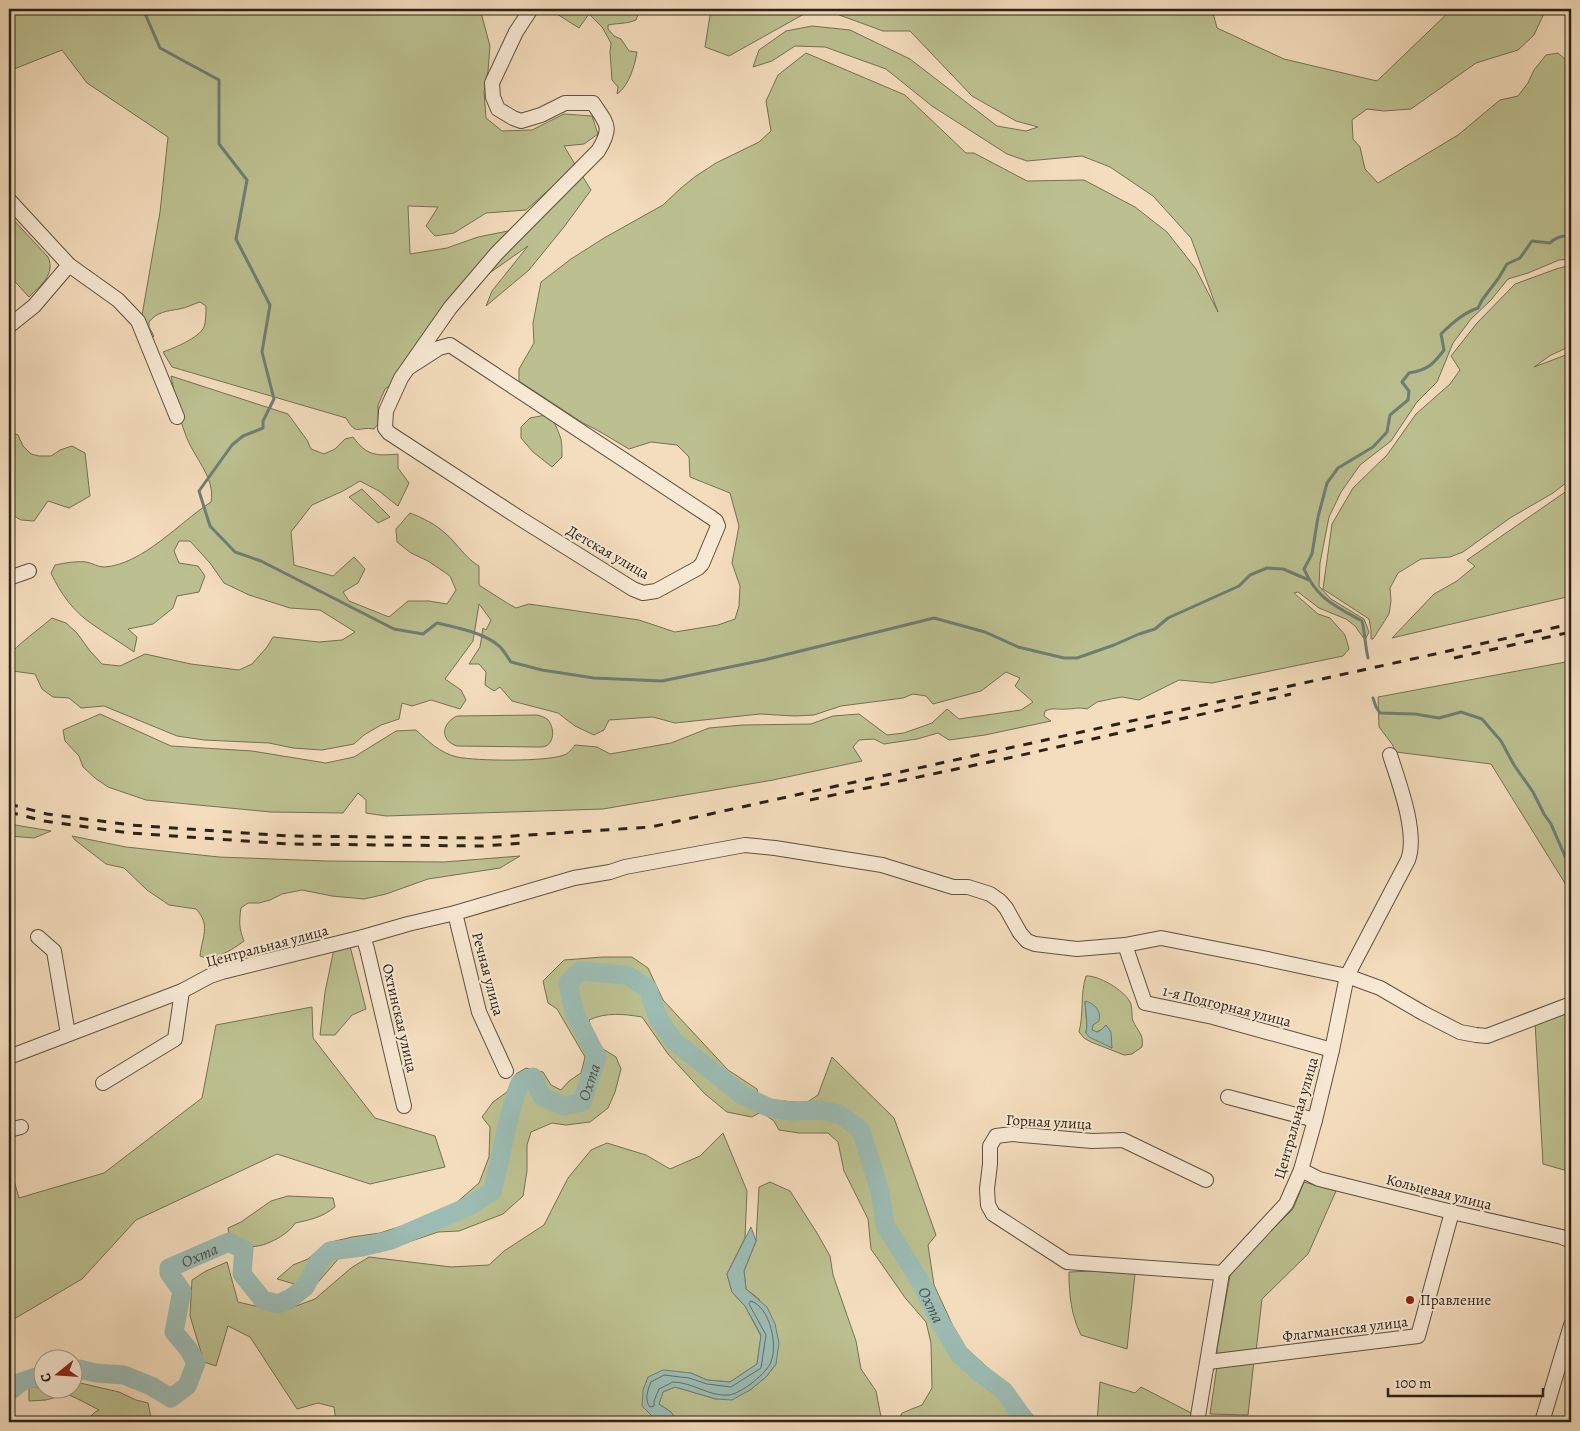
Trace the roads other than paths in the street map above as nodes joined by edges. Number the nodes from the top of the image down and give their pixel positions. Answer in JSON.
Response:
{"nodes":[{"id":1,"x":531,"y":9,"type":"edge"},
{"id":2,"x":9,"y":200,"type":"edge"},
{"id":3,"x":69,"y":265,"type":"junction"},
{"id":4,"x":9,"y":326,"type":"edge"},
{"id":5,"x":408,"y":368,"type":"junction"},
{"id":6,"x":177,"y":417,"type":"dead end"},
{"id":7,"x":29,"y":571,"type":"dead end"},
{"id":8,"x":9,"y":578,"type":"edge"},
{"id":9,"x":1390,"y":755,"type":"dead end"},
{"id":10,"x":455,"y":913,"type":"junction"},
{"id":11,"x":38,"y":937,"type":"dead end"},
{"id":12,"x":363,"y":938,"type":"junction"},
{"id":13,"x":1125,"y":945,"type":"junction"},
{"id":14,"x":1347,"y":976,"type":"junction"},
{"id":15,"x":182,"y":991,"type":"junction"},
{"id":16,"x":1571,"y":1004,"type":"edge"},
{"id":17,"x":68,"y":1034,"type":"junction"},
{"id":18,"x":1332,"y":1050,"type":"junction"},
{"id":19,"x":9,"y":1057,"type":"edge"},
{"id":20,"x":506,"y":1070,"type":"dead end"},
{"id":21,"x":104,"y":1083,"type":"dead end"},
{"id":22,"x":1228,"y":1097,"type":"dead end"},
{"id":23,"x":404,"y":1106,"type":"dead end"},
{"id":24,"x":1315,"y":1120,"type":"junction"},
{"id":25,"x":1301,"y":1170,"type":"junction"},
{"id":26,"x":1206,"y":1180,"type":"dead end"},
{"id":27,"x":1452,"y":1212,"type":"junction"},
{"id":28,"x":1571,"y":1242,"type":"edge"},
{"id":29,"x":1222,"y":1273,"type":"junction"},
{"id":30,"x":1571,"y":1324,"type":"edge"},
{"id":31,"x":1208,"y":1362,"type":"junction"},
{"id":32,"x":1197,"y":1422,"type":"edge"},
{"id":33,"x":1542,"y":1422,"type":"edge"}],
"edges":[{"from":1,"to":5,"type":"street"},
{"from":2,"to":3,"type":"street"},
{"from":3,"to":4,"type":"street"},
{"from":3,"to":6,"type":"street"},
{"from":5,"to":5,"type":"street","name":"Детская улица"},
{"from":7,"to":8,"type":"street"},
{"from":9,"to":14,"type":"street","name":"Центральная улица"},
{"from":10,"to":12,"type":"street","name":"Центральная улица"},
{"from":10,"to":13,"type":"street","name":"Центральная улица"},
{"from":10,"to":20,"type":"street","name":"Речная улица"},
{"from":11,"to":17,"type":"street"},
{"from":12,"to":15,"type":"street","name":"Центральная улица"},
{"from":12,"to":23,"type":"street","name":"Охтинская улица"},
{"from":13,"to":14,"type":"street","name":"Центральная улица"},
{"from":13,"to":18,"type":"street","name":"1-я Подгорная улица"},
{"from":14,"to":16,"type":"street","name":"Центральная улица"},
{"from":14,"to":18,"type":"street","name":"Центральная улица"},
{"from":15,"to":17,"type":"street","name":"Центральная улица"},
{"from":15,"to":21,"type":"street"},
{"from":17,"to":19,"type":"street","name":"Центральная улица"},
{"from":18,"to":24,"type":"street","name":"Центральная улица"},
{"from":22,"to":24,"type":"street"},
{"from":24,"to":25,"type":"street","name":"Центральная улица"},
{"from":25,"to":27,"type":"street","name":"Кольцевая улица"},
{"from":25,"to":29,"type":"street","name":"Центральная улица"},
{"from":26,"to":29,"type":"street","name":"Горная улица"},
{"from":27,"to":28,"type":"street","name":"Кольцевая улица"},
{"from":27,"to":31,"type":"street","name":"Флагманская улица"},
{"from":29,"to":31,"type":"street"},
{"from":30,"to":33,"type":"street"},
{"from":31,"to":32,"type":"street"}]}
